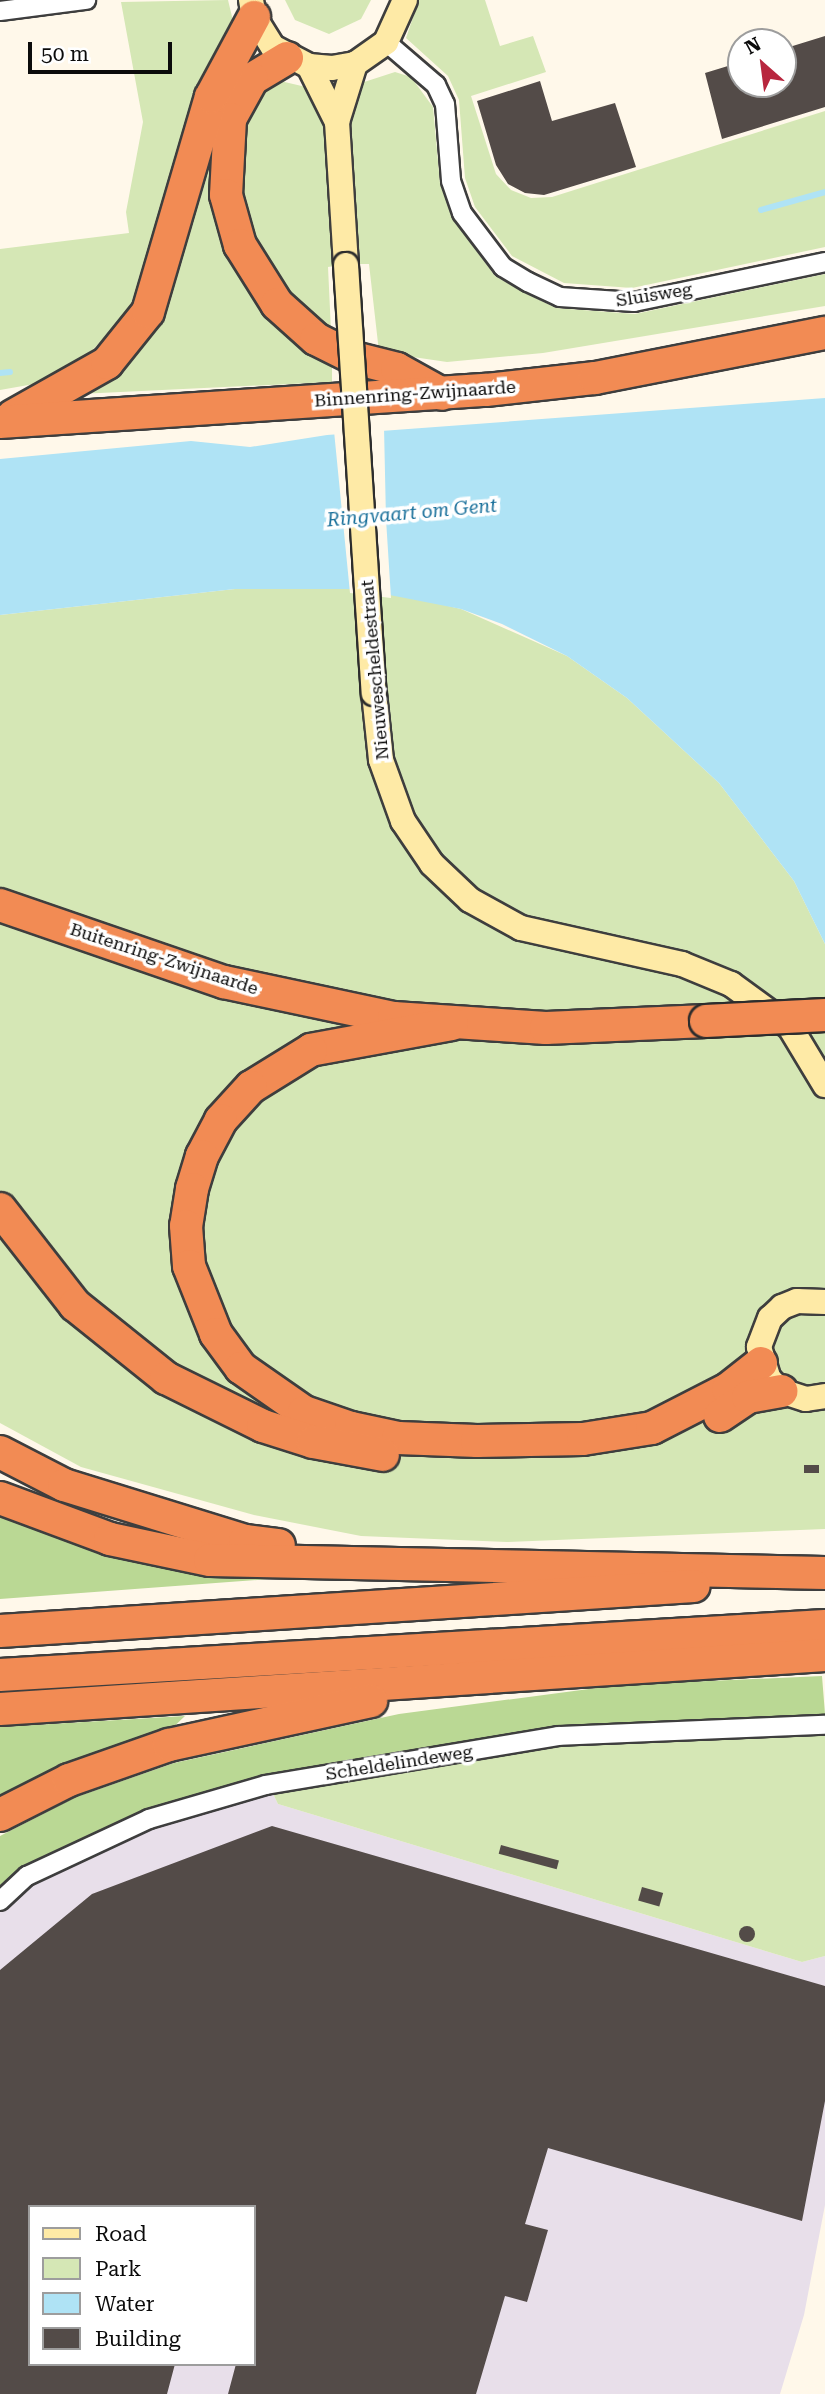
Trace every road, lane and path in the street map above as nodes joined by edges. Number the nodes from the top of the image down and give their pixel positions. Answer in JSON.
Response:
{"nodes":[{"id":1,"x":86,"y":0,"type":"edge"},
{"id":2,"x":405,"y":0,"type":"edge"},
{"id":3,"x":252,"y":9,"type":"edge"},
{"id":4,"x":0,"y":11,"type":"edge"},
{"id":5,"x":386,"y":42,"type":"junction"},
{"id":6,"x":355,"y":64,"type":"junction"},
{"id":7,"x":286,"y":65,"type":"junction"},
{"id":8,"x":221,"y":108,"type":"junction"},
{"id":9,"x":337,"y":122,"type":"junction"},
{"id":10,"x":825,"y":262,"type":"edge"},
{"id":11,"x":825,"y":333,"type":"edge"},
{"id":12,"x":442,"y":394,"type":"junction"},
{"id":13,"x":1,"y":422,"type":"edge"},
{"id":14,"x":0,"y":905,"type":"edge"},
{"id":15,"x":825,"y":1015,"type":"edge"},
{"id":16,"x":452,"y":1024,"type":"junction"},
{"id":17,"x":825,"y":1084,"type":"edge"},
{"id":18,"x":0,"y":1209,"type":"edge"},
{"id":19,"x":821,"y":1295,"type":"edge"},
{"id":20,"x":761,"y":1363,"type":"junction"},
{"id":21,"x":781,"y":1391,"type":"junction"},
{"id":22,"x":823,"y":1400,"type":"edge"},
{"id":23,"x":0,"y":1452,"type":"edge"},
{"id":24,"x":0,"y":1498,"type":"edge"},
{"id":25,"x":415,"y":1561,"type":"junction"},
{"id":26,"x":822,"y":1575,"type":"edge"},
{"id":27,"x":0,"y":1631,"type":"edge"},
{"id":28,"x":823,"y":1641,"type":"edge"},
{"id":29,"x":617,"y":1666,"type":"junction"},
{"id":30,"x":0,"y":1675,"type":"edge"},
{"id":31,"x":0,"y":1709,"type":"edge"},
{"id":32,"x":825,"y":1724,"type":"edge"},
{"id":33,"x":0,"y":1815,"type":"edge"},
{"id":34,"x":0,"y":1901,"type":"edge"}],
"edges":[{"from":1,"to":4,"type":"street"},
{"from":2,"to":5,"type":"main road"},
{"from":3,"to":7,"type":"main road","name":"Nieuwescheldestraat"},
{"from":3,"to":8,"type":"highway"},
{"from":5,"to":6,"type":"main road"},
{"from":5,"to":10,"type":"street","name":"Sluisweg"},
{"from":6,"to":7,"type":"main road"},
{"from":6,"to":9,"type":"main road","name":"Nieuwescheldestraat"},
{"from":7,"to":8,"type":"highway"},
{"from":7,"to":9,"type":"main road","name":"Nieuwescheldestraat"},
{"from":8,"to":12,"type":"highway"},
{"from":8,"to":13,"type":"highway"},
{"from":9,"to":17,"type":"main road","name":"Nieuwescheldestraat","bridge":true},
{"from":11,"to":12,"type":"highway","name":"Binnenring-Zwijnaarde"},
{"from":12,"to":13,"type":"highway","name":"Binnenring-Zwijnaarde"},
{"from":14,"to":16,"type":"highway","name":"Buitenring-Zwijnaarde"},
{"from":15,"to":16,"type":"highway","name":"Buitenring-Zwijnaarde","bridge":true},
{"from":16,"to":20,"type":"highway"},
{"from":18,"to":21,"type":"highway"},
{"from":19,"to":20,"type":"main road"},
{"from":20,"to":21,"type":"main road"},
{"from":21,"to":22,"type":"main road"},
{"from":23,"to":25,"type":"highway"},
{"from":24,"to":25,"type":"highway"},
{"from":25,"to":26,"type":"highway"},
{"from":26,"to":27,"type":"highway"},
{"from":28,"to":29,"type":"highway"},
{"from":28,"to":30,"type":"highway"},
{"from":29,"to":31,"type":"highway"},
{"from":29,"to":33,"type":"highway"},
{"from":32,"to":34,"type":"street","name":"Scheldelindeweg"}]}
